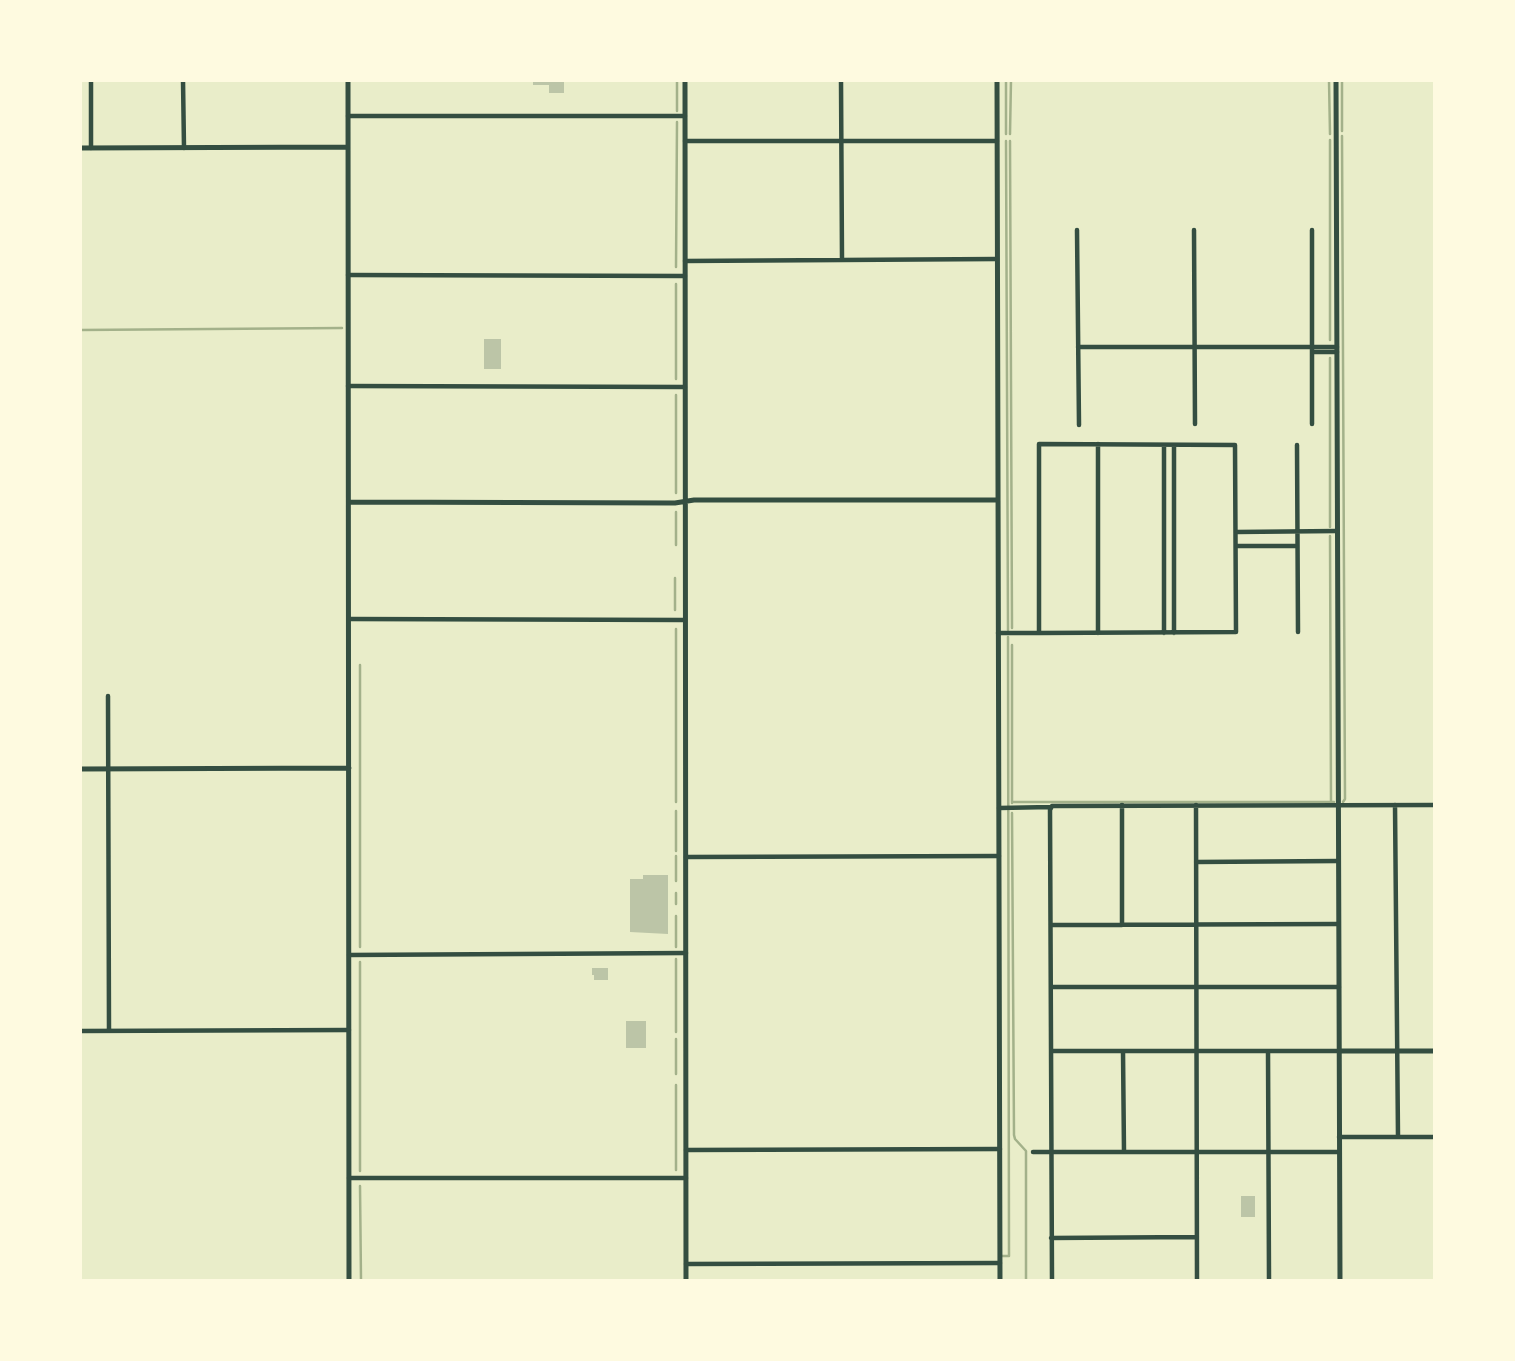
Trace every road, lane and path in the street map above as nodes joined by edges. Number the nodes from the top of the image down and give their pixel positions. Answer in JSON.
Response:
{"nodes":[{"id":1,"x":91,"y":80,"type":"edge"},
{"id":2,"x":183,"y":80,"type":"edge"},
{"id":3,"x":348,"y":80,"type":"edge"},
{"id":4,"x":685,"y":80,"type":"edge"},
{"id":5,"x":841,"y":80,"type":"edge"},
{"id":6,"x":997,"y":80,"type":"edge"},
{"id":7,"x":1336,"y":80,"type":"edge"},
{"id":8,"x":348,"y":116,"type":"junction"},
{"id":9,"x":685,"y":116,"type":"junction"},
{"id":10,"x":685,"y":141,"type":"junction"},
{"id":11,"x":841,"y":141,"type":"junction"},
{"id":12,"x":997,"y":141,"type":"junction"},
{"id":13,"x":348,"y":147,"type":"junction"},
{"id":14,"x":80,"y":148,"type":"edge"},
{"id":15,"x":91,"y":148,"type":"junction"},
{"id":16,"x":184,"y":148,"type":"junction"},
{"id":17,"x":1077,"y":230,"type":"dead end"},
{"id":18,"x":1194,"y":230,"type":"dead end"},
{"id":19,"x":1312,"y":230,"type":"dead end"},
{"id":20,"x":997,"y":259,"type":"junction"},
{"id":21,"x":842,"y":260,"type":"junction"},
{"id":22,"x":685,"y":261,"type":"junction"},
{"id":23,"x":348,"y":275,"type":"junction"},
{"id":24,"x":685,"y":276,"type":"junction"},
{"id":25,"x":1078,"y":347,"type":"junction"},
{"id":26,"x":1195,"y":347,"type":"junction"},
{"id":27,"x":1312,"y":350,"type":"junction"},
{"id":28,"x":1337,"y":350,"type":"junction"},
{"id":29,"x":348,"y":386,"type":"junction"},
{"id":30,"x":685,"y":387,"type":"junction"},
{"id":31,"x":1195,"y":424,"type":"dead end"},
{"id":32,"x":1312,"y":424,"type":"dead end"},
{"id":33,"x":1079,"y":425,"type":"dead end"},
{"id":34,"x":1098,"y":444,"type":"junction"},
{"id":35,"x":1164,"y":444,"type":"junction"},
{"id":36,"x":1174,"y":444,"type":"junction"},
{"id":37,"x":1297,"y":445,"type":"dead end"},
{"id":38,"x":998,"y":500,"type":"junction"},
{"id":39,"x":685,"y":501,"type":"junction"},
{"id":40,"x":349,"y":502,"type":"junction"},
{"id":41,"x":1297,"y":531,"type":"junction"},
{"id":42,"x":1337,"y":531,"type":"junction"},
{"id":43,"x":1236,"y":532,"type":"junction"},
{"id":44,"x":1236,"y":546,"type":"junction"},
{"id":45,"x":1297,"y":546,"type":"junction"},
{"id":46,"x":349,"y":619,"type":"junction"},
{"id":47,"x":685,"y":620,"type":"junction"},
{"id":48,"x":1298,"y":632,"type":"dead end"},
{"id":49,"x":1040,"y":633,"type":"junction"},
{"id":50,"x":1098,"y":633,"type":"junction"},
{"id":51,"x":1164,"y":633,"type":"junction"},
{"id":52,"x":1174,"y":633,"type":"junction"},
{"id":53,"x":998,"y":634,"type":"junction"},
{"id":54,"x":107,"y":696,"type":"dead end"},
{"id":55,"x":349,"y":768,"type":"junction"},
{"id":56,"x":80,"y":769,"type":"edge"},
{"id":57,"x":108,"y":769,"type":"junction"},
{"id":58,"x":1122,"y":805,"type":"junction"},
{"id":59,"x":1196,"y":805,"type":"junction"},
{"id":60,"x":1338,"y":805,"type":"junction"},
{"id":61,"x":1395,"y":805,"type":"junction"},
{"id":62,"x":1434,"y":805,"type":"edge"},
{"id":63,"x":1051,"y":806,"type":"junction"},
{"id":64,"x":999,"y":808,"type":"junction"},
{"id":65,"x":999,"y":856,"type":"junction"},
{"id":66,"x":686,"y":857,"type":"junction"},
{"id":67,"x":1338,"y":861,"type":"junction"},
{"id":68,"x":1196,"y":862,"type":"junction"},
{"id":69,"x":1338,"y":924,"type":"junction"},
{"id":70,"x":1051,"y":925,"type":"junction"},
{"id":71,"x":1122,"y":925,"type":"junction"},
{"id":72,"x":1196,"y":925,"type":"junction"},
{"id":73,"x":686,"y":953,"type":"junction"},
{"id":74,"x":349,"y":955,"type":"junction"},
{"id":75,"x":1051,"y":987,"type":"junction"},
{"id":76,"x":1196,"y":987,"type":"junction"},
{"id":77,"x":1339,"y":987,"type":"junction"},
{"id":78,"x":349,"y":1030,"type":"junction"},
{"id":79,"x":80,"y":1031,"type":"edge"},
{"id":80,"x":109,"y":1031,"type":"junction"},
{"id":81,"x":1051,"y":1051,"type":"junction"},
{"id":82,"x":1123,"y":1051,"type":"junction"},
{"id":83,"x":1196,"y":1051,"type":"junction"},
{"id":84,"x":1268,"y":1051,"type":"junction"},
{"id":85,"x":1339,"y":1051,"type":"junction"},
{"id":86,"x":1397,"y":1051,"type":"junction"},
{"id":87,"x":1434,"y":1051,"type":"edge"},
{"id":88,"x":1339,"y":1137,"type":"junction"},
{"id":89,"x":1398,"y":1137,"type":"junction"},
{"id":90,"x":1434,"y":1137,"type":"edge"},
{"id":91,"x":1000,"y":1149,"type":"junction"},
{"id":92,"x":686,"y":1150,"type":"junction"},
{"id":93,"x":1033,"y":1152,"type":"dead end"},
{"id":94,"x":1051,"y":1152,"type":"junction"},
{"id":95,"x":1124,"y":1152,"type":"junction"},
{"id":96,"x":1197,"y":1152,"type":"junction"},
{"id":97,"x":1269,"y":1152,"type":"junction"},
{"id":98,"x":1339,"y":1152,"type":"junction"},
{"id":99,"x":349,"y":1178,"type":"junction"},
{"id":100,"x":686,"y":1178,"type":"junction"},
{"id":101,"x":1197,"y":1237,"type":"junction"},
{"id":102,"x":1051,"y":1238,"type":"junction"},
{"id":103,"x":1000,"y":1263,"type":"junction"},
{"id":104,"x":686,"y":1264,"type":"junction"},
{"id":105,"x":349,"y":1280,"type":"edge"},
{"id":106,"x":686,"y":1280,"type":"edge"},
{"id":107,"x":1000,"y":1280,"type":"edge"},
{"id":108,"x":1052,"y":1280,"type":"edge"},
{"id":109,"x":1197,"y":1280,"type":"edge"},
{"id":110,"x":1269,"y":1280,"type":"edge"},
{"id":111,"x":1340,"y":1280,"type":"edge"}],
"edges":[{"from":1,"to":15,"type":"street"},
{"from":2,"to":16,"type":"street"},
{"from":3,"to":8,"type":"street"},
{"from":4,"to":9,"type":"street"},
{"from":5,"to":11,"type":"street"},
{"from":6,"to":12,"type":"street"},
{"from":7,"to":28,"type":"street"},
{"from":8,"to":9,"type":"street"},
{"from":8,"to":13,"type":"street"},
{"from":9,"to":10,"type":"street"},
{"from":10,"to":11,"type":"street"},
{"from":10,"to":22,"type":"street"},
{"from":11,"to":12,"type":"street"},
{"from":11,"to":21,"type":"street"},
{"from":12,"to":20,"type":"street"},
{"from":13,"to":16,"type":"street"},
{"from":13,"to":23,"type":"street"},
{"from":14,"to":15,"type":"street"},
{"from":15,"to":16,"type":"street"},
{"from":17,"to":25,"type":"street"},
{"from":18,"to":26,"type":"street"},
{"from":19,"to":27,"type":"street"},
{"from":20,"to":21,"type":"street"},
{"from":20,"to":38,"type":"street"},
{"from":21,"to":22,"type":"street"},
{"from":22,"to":24,"type":"street"},
{"from":23,"to":24,"type":"street"},
{"from":23,"to":29,"type":"street"},
{"from":24,"to":30,"type":"street"},
{"from":25,"to":26,"type":"street"},
{"from":25,"to":33,"type":"street"},
{"from":26,"to":27,"type":"street"},
{"from":26,"to":31,"type":"street"},
{"from":27,"to":28,"type":"street"},
{"from":27,"to":32,"type":"street"},
{"from":28,"to":42,"type":"street"},
{"from":29,"to":30,"type":"street"},
{"from":29,"to":40,"type":"street"},
{"from":30,"to":39,"type":"street"},
{"from":34,"to":35,"type":"street"},
{"from":34,"to":49,"type":"street"},
{"from":34,"to":50,"type":"street"},
{"from":35,"to":36,"type":"street"},
{"from":35,"to":51,"type":"street"},
{"from":36,"to":43,"type":"street"},
{"from":36,"to":52,"type":"street"},
{"from":37,"to":41,"type":"street"},
{"from":38,"to":39,"type":"street"},
{"from":38,"to":53,"type":"street"},
{"from":39,"to":40,"type":"street"},
{"from":39,"to":47,"type":"street"},
{"from":40,"to":46,"type":"street"},
{"from":41,"to":42,"type":"street"},
{"from":41,"to":43,"type":"street"},
{"from":41,"to":45,"type":"street"},
{"from":42,"to":60,"type":"street"},
{"from":43,"to":44,"type":"street"},
{"from":44,"to":45,"type":"street"},
{"from":44,"to":52,"type":"street"},
{"from":45,"to":48,"type":"street"},
{"from":46,"to":47,"type":"street"},
{"from":46,"to":55,"type":"street"},
{"from":47,"to":66,"type":"street"},
{"from":49,"to":50,"type":"street"},
{"from":49,"to":53,"type":"street"},
{"from":50,"to":51,"type":"street"},
{"from":51,"to":52,"type":"street"},
{"from":53,"to":64,"type":"street"},
{"from":54,"to":57,"type":"street"},
{"from":55,"to":57,"type":"street"},
{"from":55,"to":74,"type":"street"},
{"from":56,"to":57,"type":"street"},
{"from":57,"to":80,"type":"street"},
{"from":58,"to":59,"type":"street"},
{"from":58,"to":63,"type":"street"},
{"from":58,"to":71,"type":"street"},
{"from":59,"to":60,"type":"street"},
{"from":59,"to":68,"type":"street"},
{"from":60,"to":61,"type":"street"},
{"from":60,"to":67,"type":"street"},
{"from":61,"to":62,"type":"street"},
{"from":61,"to":86,"type":"street"},
{"from":63,"to":64,"type":"street"},
{"from":63,"to":70,"type":"street"},
{"from":64,"to":65,"type":"street"},
{"from":65,"to":66,"type":"street"},
{"from":65,"to":91,"type":"street"},
{"from":66,"to":73,"type":"street"},
{"from":67,"to":68,"type":"street"},
{"from":67,"to":69,"type":"street"},
{"from":68,"to":72,"type":"street"},
{"from":69,"to":72,"type":"street"},
{"from":69,"to":77,"type":"street"},
{"from":70,"to":71,"type":"street"},
{"from":70,"to":75,"type":"street"},
{"from":71,"to":72,"type":"street"},
{"from":72,"to":76,"type":"street"},
{"from":73,"to":74,"type":"street"},
{"from":73,"to":92,"type":"street"},
{"from":74,"to":78,"type":"street"},
{"from":75,"to":76,"type":"street"},
{"from":75,"to":81,"type":"street"},
{"from":76,"to":77,"type":"street"},
{"from":76,"to":83,"type":"street"},
{"from":77,"to":85,"type":"street"},
{"from":78,"to":80,"type":"street"},
{"from":78,"to":99,"type":"street"},
{"from":79,"to":80,"type":"street"},
{"from":81,"to":82,"type":"street"},
{"from":81,"to":94,"type":"street"},
{"from":82,"to":83,"type":"street"},
{"from":82,"to":95,"type":"street"},
{"from":83,"to":84,"type":"street"},
{"from":83,"to":96,"type":"street"},
{"from":84,"to":85,"type":"street"},
{"from":84,"to":97,"type":"street"},
{"from":85,"to":86,"type":"street"},
{"from":85,"to":88,"type":"street"},
{"from":86,"to":87,"type":"street"},
{"from":86,"to":89,"type":"street"},
{"from":88,"to":89,"type":"street"},
{"from":88,"to":98,"type":"street"},
{"from":89,"to":90,"type":"street"},
{"from":91,"to":92,"type":"street"},
{"from":91,"to":103,"type":"street"},
{"from":92,"to":100,"type":"street"},
{"from":93,"to":94,"type":"street"},
{"from":94,"to":95,"type":"street"},
{"from":94,"to":102,"type":"street"},
{"from":95,"to":96,"type":"street"},
{"from":96,"to":97,"type":"street"},
{"from":96,"to":101,"type":"street"},
{"from":97,"to":98,"type":"street"},
{"from":97,"to":110,"type":"street"},
{"from":98,"to":111,"type":"street"},
{"from":99,"to":100,"type":"street"},
{"from":99,"to":105,"type":"street"},
{"from":100,"to":104,"type":"street"},
{"from":101,"to":102,"type":"street"},
{"from":101,"to":109,"type":"street"},
{"from":102,"to":108,"type":"street"},
{"from":103,"to":104,"type":"street"},
{"from":103,"to":107,"type":"street"},
{"from":104,"to":106,"type":"street"}]}
